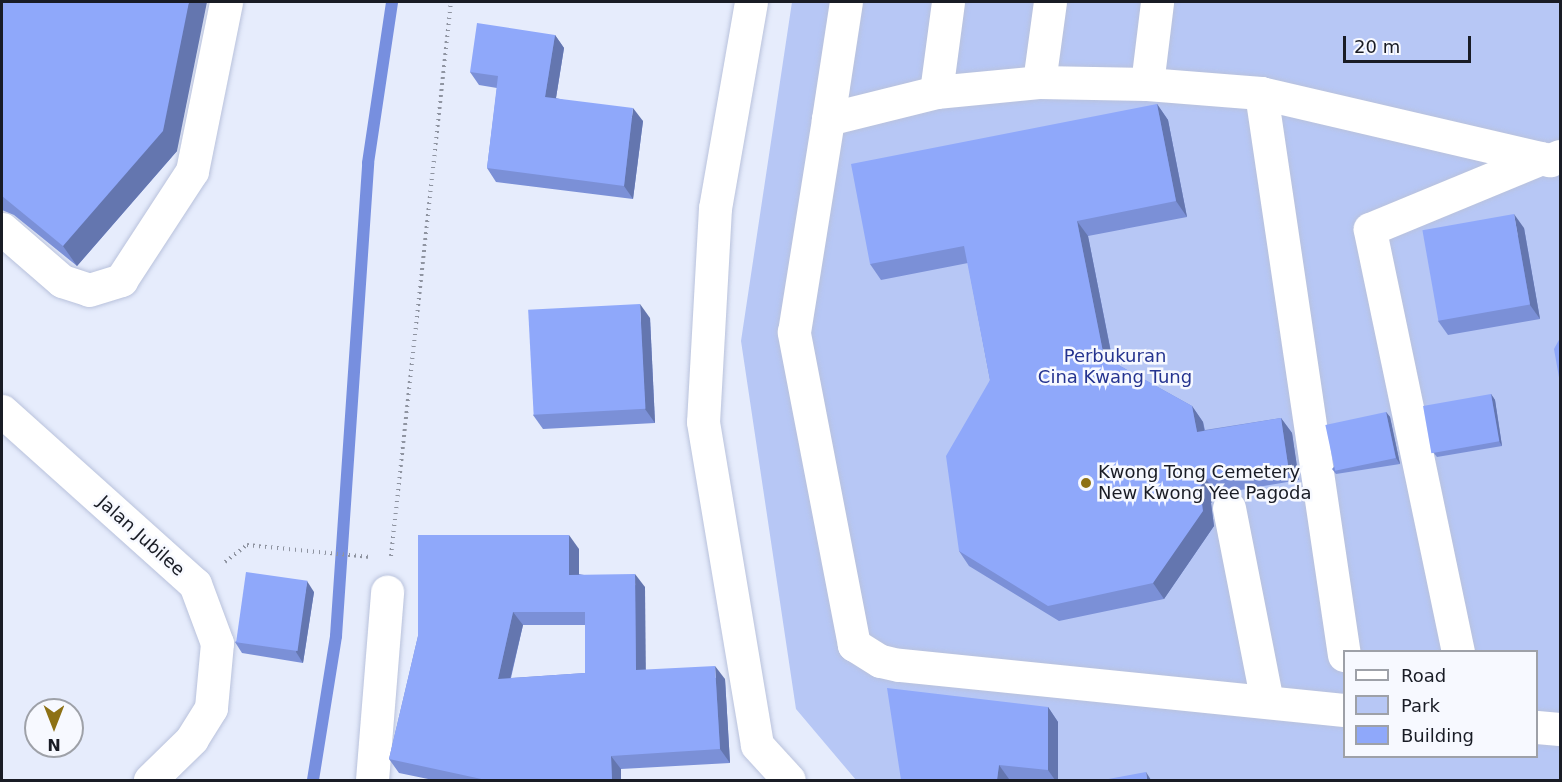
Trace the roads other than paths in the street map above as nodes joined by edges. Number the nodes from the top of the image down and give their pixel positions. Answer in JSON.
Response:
{"nodes":[{"id":1,"x":226,"y":2,"type":"edge"},
{"id":2,"x":751,"y":2,"type":"edge"},
{"id":3,"x":846,"y":2,"type":"edge"},
{"id":4,"x":948,"y":2,"type":"edge"},
{"id":5,"x":1050,"y":2,"type":"edge"},
{"id":6,"x":1156,"y":2,"type":"edge"},
{"id":7,"x":1039,"y":82,"type":"junction"},
{"id":8,"x":1147,"y":84,"type":"junction"},
{"id":9,"x":936,"y":92,"type":"junction"},
{"id":10,"x":1261,"y":93,"type":"junction"},
{"id":11,"x":828,"y":119,"type":"junction"},
{"id":12,"x":1550,"y":157,"type":"edge"},
{"id":13,"x":2,"y":229,"type":"edge"},
{"id":14,"x":2,"y":411,"type":"edge"},
{"id":15,"x":1228,"y":508,"type":"dead end"},
{"id":16,"x":387,"y":592,"type":"road end"},
{"id":17,"x":1343,"y":650,"type":"edge"},
{"id":18,"x":1458,"y":650,"type":"edge"},
{"id":19,"x":1267,"y":701,"type":"junction"},
{"id":20,"x":1343,"y":710,"type":"edge"},
{"id":21,"x":1538,"y":727,"type":"edge"},
{"id":22,"x":1560,"y":729,"type":"edge"},
{"id":23,"x":757,"y":745,"type":"junction"},
{"id":24,"x":151,"y":780,"type":"edge"},
{"id":25,"x":372,"y":780,"type":"edge"},
{"id":26,"x":760,"y":780,"type":"edge"},
{"id":27,"x":789,"y":780,"type":"edge"}],
"edges":[{"from":1,"to":13,"type":"street"},
{"from":2,"to":23,"type":"street"},
{"from":3,"to":11,"type":"street"},
{"from":4,"to":9,"type":"street"},
{"from":5,"to":7,"type":"street"},
{"from":6,"to":8,"type":"street"},
{"from":7,"to":8,"type":"street"},
{"from":7,"to":9,"type":"street"},
{"from":8,"to":10,"type":"street"},
{"from":9,"to":11,"type":"street"},
{"from":10,"to":12,"type":"street"},
{"from":10,"to":17,"type":"street"},
{"from":11,"to":19,"type":"street"},
{"from":12,"to":18,"type":"street"},
{"from":14,"to":24,"type":"street","name":"Jalan Jubilee"},
{"from":15,"to":19,"type":"street"},
{"from":16,"to":25,"type":"street"},
{"from":19,"to":20,"type":"street"},
{"from":21,"to":22,"type":"street"},
{"from":23,"to":26,"type":"street"},
{"from":23,"to":27,"type":"street"}]}
